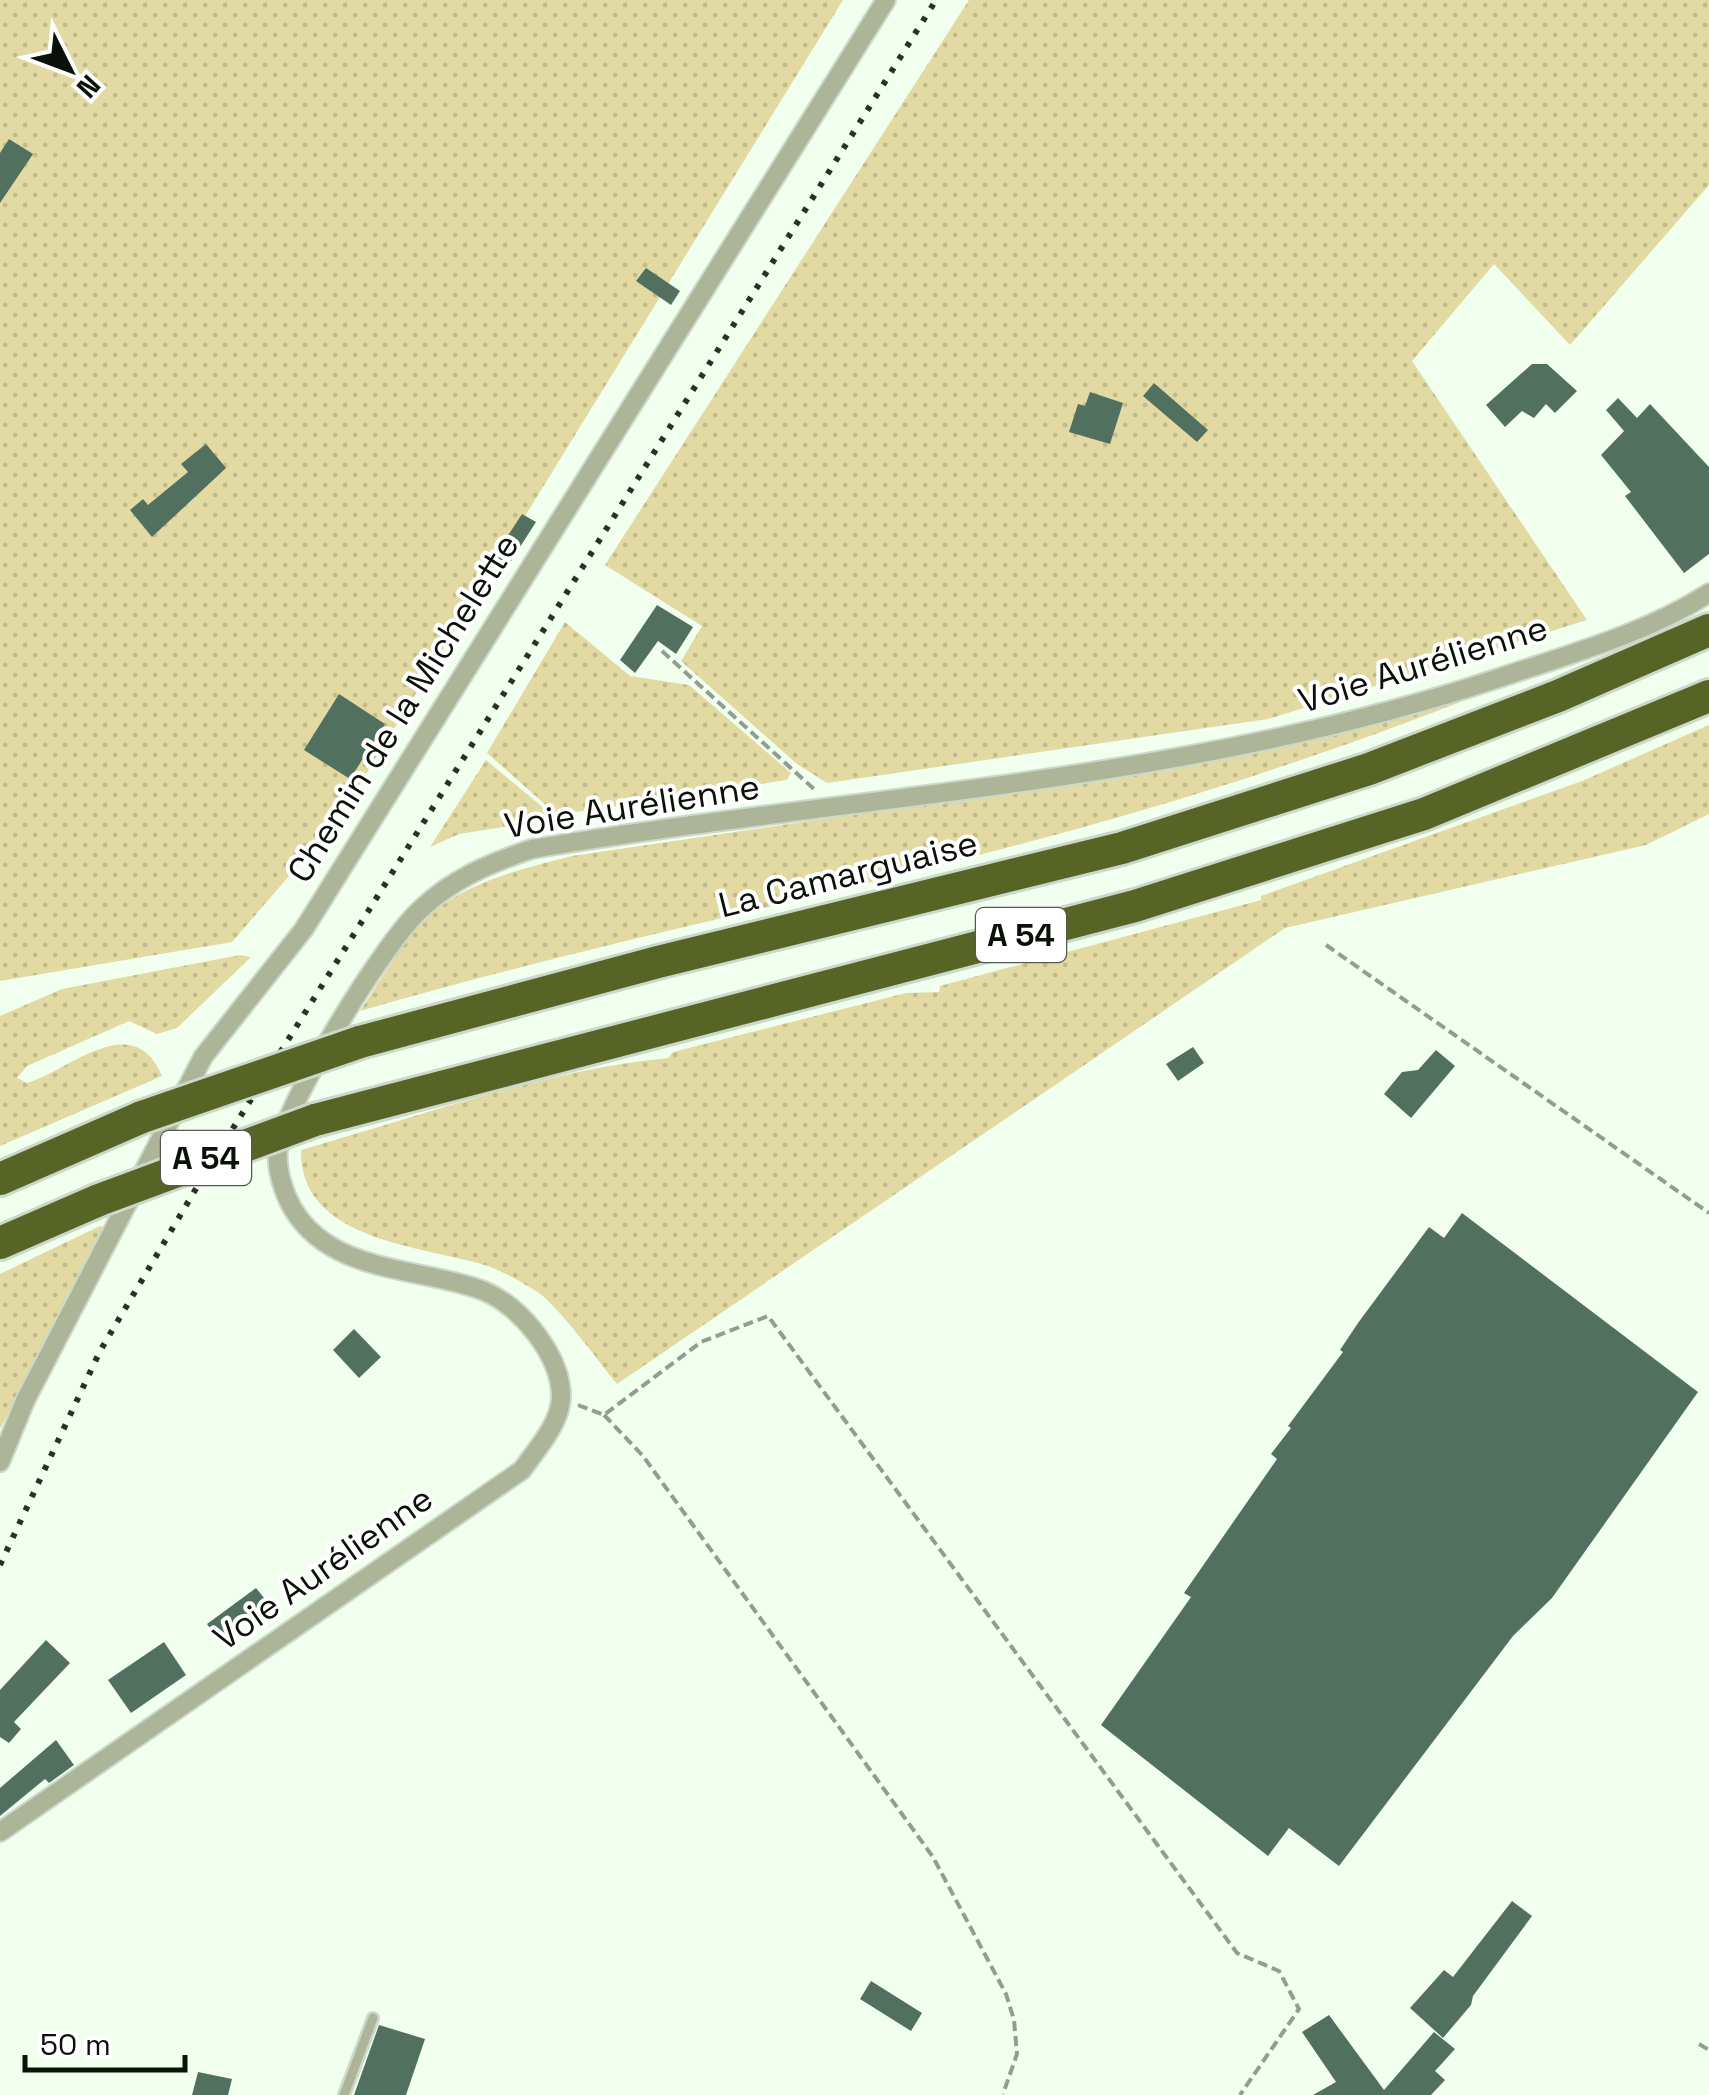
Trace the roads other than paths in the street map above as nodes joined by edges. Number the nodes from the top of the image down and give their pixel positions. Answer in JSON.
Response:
{"nodes":[{"id":1,"x":886,"y":0,"type":"edge"},
{"id":2,"x":1709,"y":593,"type":"edge"},
{"id":3,"x":1709,"y":630,"type":"edge"},
{"id":4,"x":1709,"y":696,"type":"edge"},
{"id":5,"x":0,"y":1179,"type":"edge"},
{"id":6,"x":0,"y":1243,"type":"edge"},
{"id":7,"x":0,"y":1462,"type":"edge"},
{"id":8,"x":0,"y":1832,"type":"edge"},
{"id":9,"x":373,"y":2018,"type":"dead end"},
{"id":10,"x":344,"y":2095,"type":"edge"}],
"edges":[{"from":1,"to":7,"type":"street","name":"Chemin de la Michelette"},
{"from":2,"to":8,"type":"street","name":"Voie Aurélienne"},
{"from":3,"to":5,"type":"highway","name":"La Camarguaise","number":"A 54","bridge":true},
{"from":4,"to":6,"type":"highway","number":"A 54","bridge":true},
{"from":9,"to":10,"type":"lane"}]}
